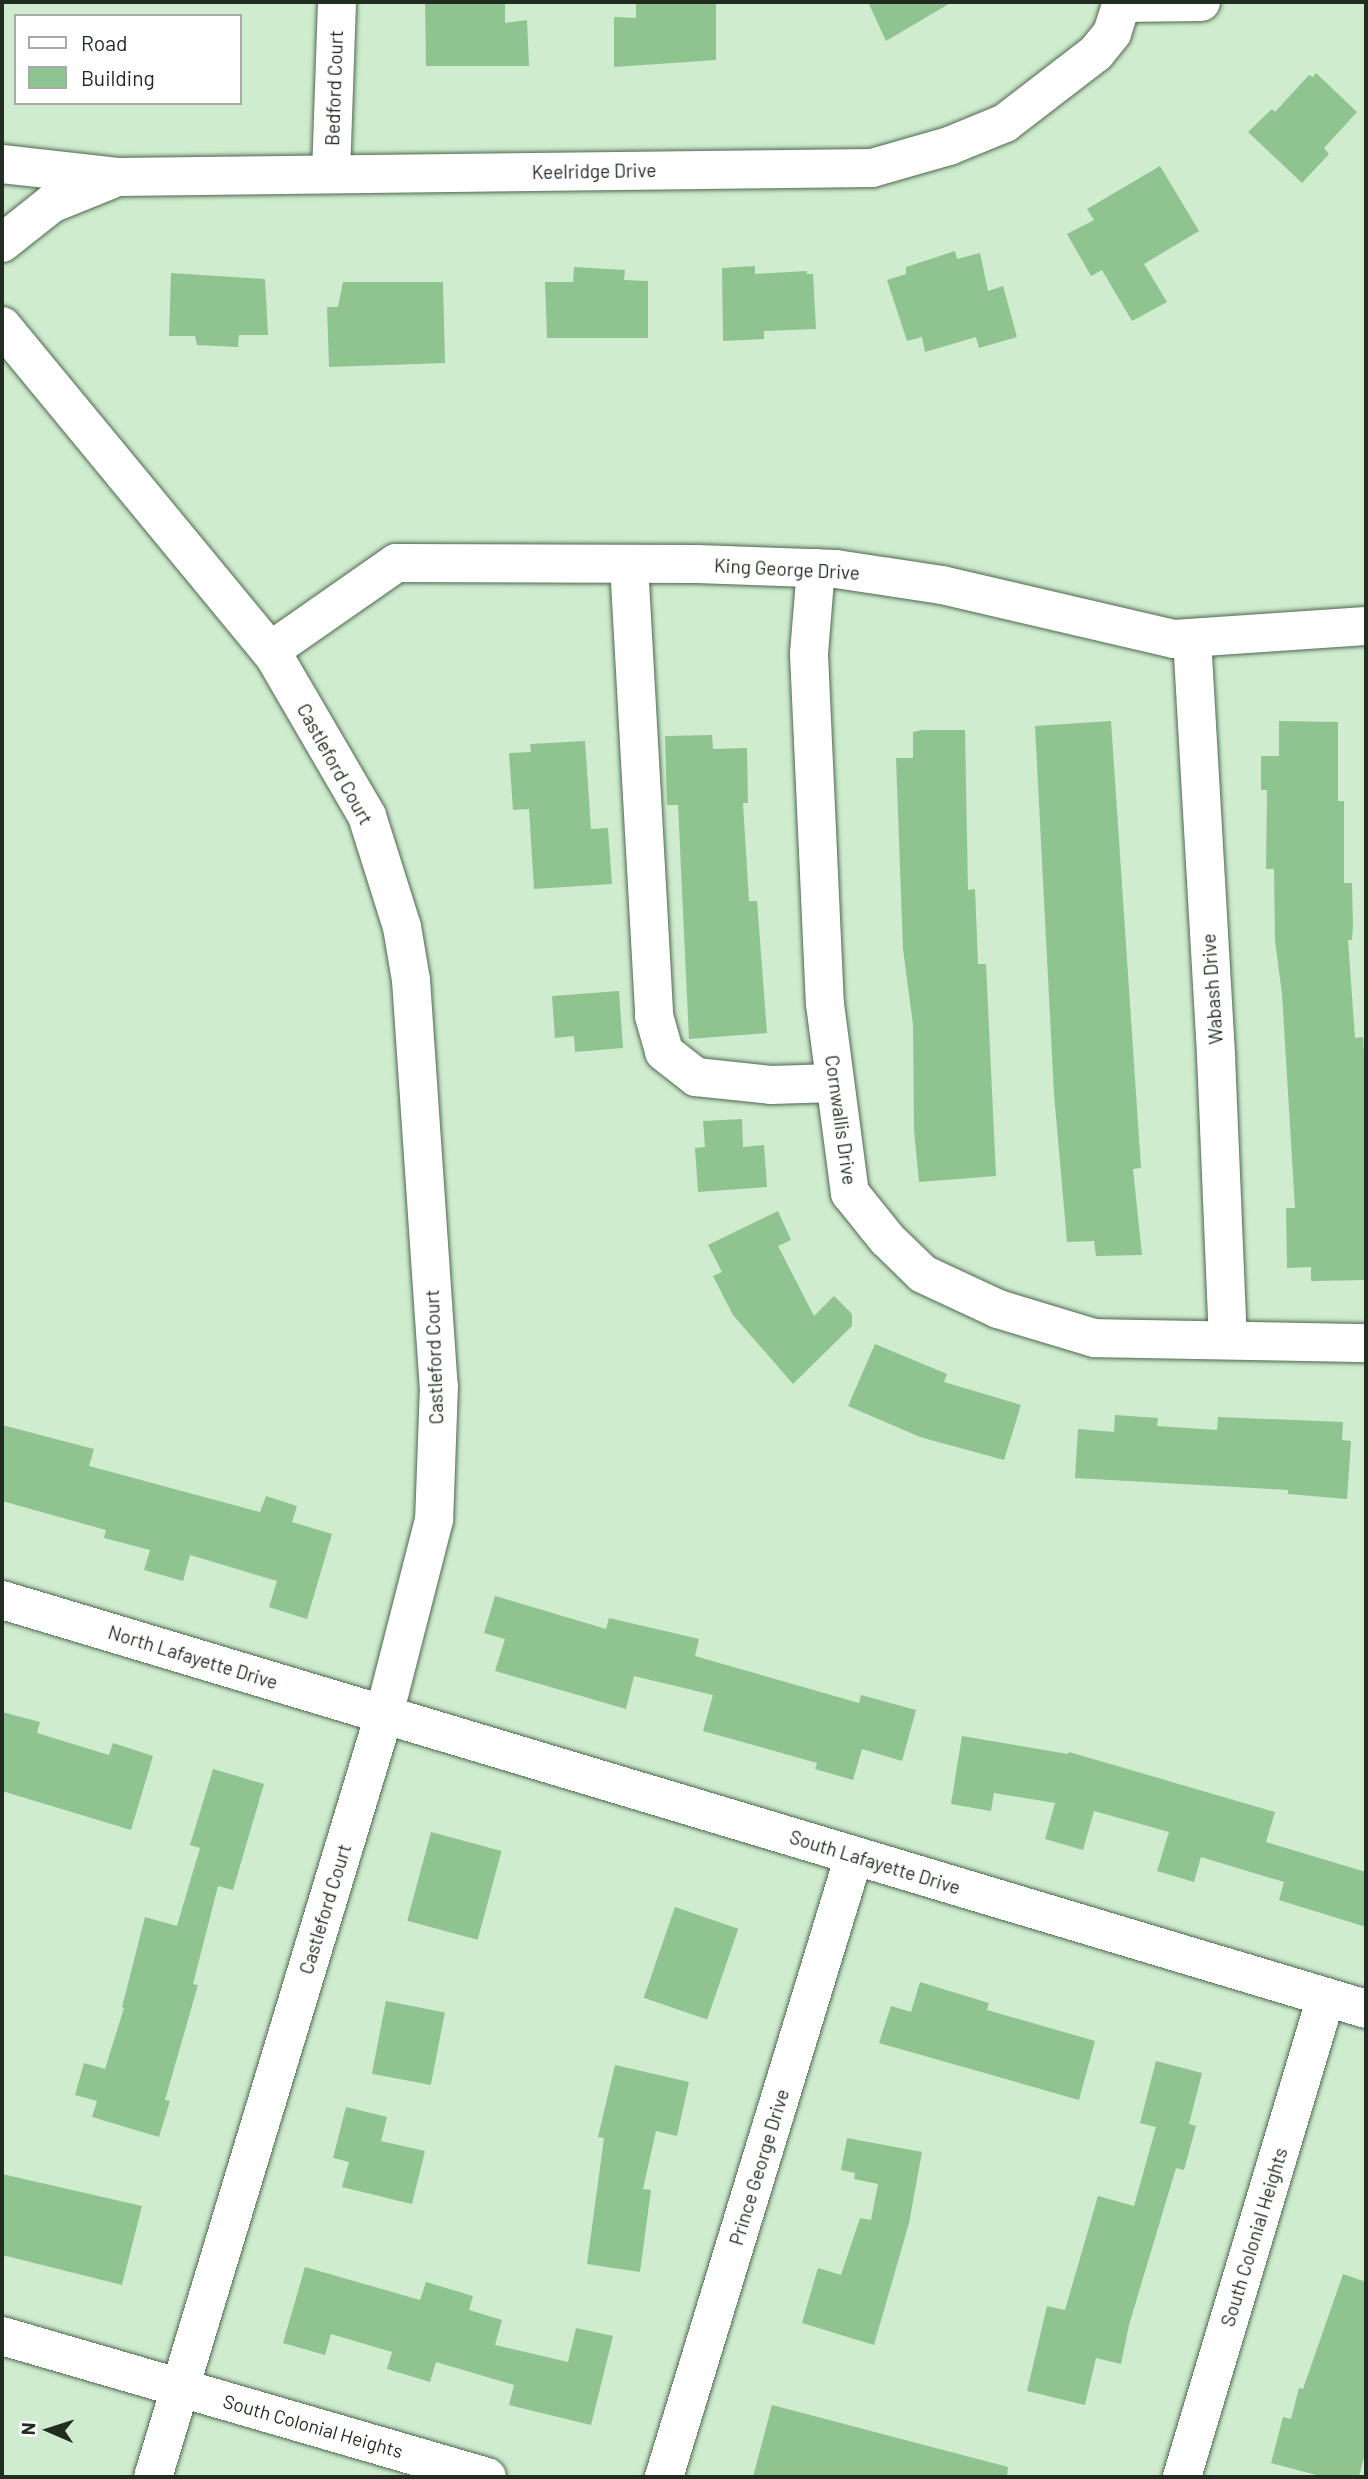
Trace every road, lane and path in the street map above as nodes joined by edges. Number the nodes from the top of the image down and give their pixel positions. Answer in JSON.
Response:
{"nodes":[{"id":1,"x":337,"y":2,"type":"edge"},
{"id":2,"x":1122,"y":2,"type":"edge"},
{"id":3,"x":1202,"y":2,"type":"edge"},
{"id":4,"x":2,"y":164,"type":"edge"},
{"id":5,"x":331,"y":174,"type":"junction"},
{"id":6,"x":117,"y":177,"type":"junction"},
{"id":7,"x":2,"y":243,"type":"edge"},
{"id":8,"x":2,"y":326,"type":"edge"},
{"id":9,"x":629,"y":564,"type":"junction"},
{"id":10,"x":816,"y":568,"type":"junction"},
{"id":11,"x":1366,"y":626,"type":"edge"},
{"id":12,"x":1192,"y":638,"type":"junction"},
{"id":13,"x":270,"y":651,"type":"junction"},
{"id":14,"x":835,"y":1083,"type":"junction"},
{"id":15,"x":1228,"y":1340,"type":"junction"},
{"id":16,"x":1366,"y":1343,"type":"edge"},
{"id":17,"x":2,"y":1600,"type":"edge"},
{"id":18,"x":384,"y":1715,"type":"junction"},
{"id":19,"x":854,"y":1856,"type":"junction"},
{"id":20,"x":1326,"y":1997,"type":"junction"},
{"id":21,"x":1366,"y":2009,"type":"edge"},
{"id":22,"x":2,"y":2336,"type":"edge"},
{"id":23,"x":180,"y":2388,"type":"junction"},
{"id":24,"x":153,"y":2477,"type":"edge"},
{"id":25,"x":487,"y":2477,"type":"edge"},
{"id":26,"x":664,"y":2477,"type":"edge"},
{"id":27,"x":1181,"y":2477,"type":"edge"}],
"edges":[{"from":1,"to":5,"type":"street","name":"Bedford Court"},
{"from":2,"to":3,"type":"street"},
{"from":2,"to":5,"type":"street","name":"Keelridge Drive"},
{"from":4,"to":6,"type":"street","name":"Keelridge Drive"},
{"from":5,"to":6,"type":"street","name":"Keelridge Drive"},
{"from":6,"to":7,"type":"street"},
{"from":8,"to":13,"type":"street","name":"Castleford Court"},
{"from":9,"to":10,"type":"street","name":"King George Drive"},
{"from":9,"to":13,"type":"street","name":"King George Drive"},
{"from":9,"to":14,"type":"street"},
{"from":10,"to":12,"type":"street","name":"King George Drive"},
{"from":10,"to":14,"type":"street","name":"Cornwallis Drive"},
{"from":11,"to":12,"type":"street","name":"King George Drive"},
{"from":12,"to":15,"type":"street","name":"Wabash Drive"},
{"from":13,"to":18,"type":"street","name":"Castleford Court"},
{"from":14,"to":15,"type":"street","name":"Cornwallis Drive"},
{"from":15,"to":16,"type":"street","name":"Cornwallis Drive"},
{"from":17,"to":18,"type":"street","name":"North Lafayette Drive"},
{"from":18,"to":19,"type":"street","name":"South Lafayette Drive"},
{"from":18,"to":23,"type":"street","name":"Castleford Court"},
{"from":19,"to":20,"type":"street","name":"South Lafayette Drive"},
{"from":19,"to":26,"type":"street","name":"Prince George Drive"},
{"from":20,"to":21,"type":"street","name":"South Lafayette Drive"},
{"from":20,"to":27,"type":"street","name":"South Colonial Heights"},
{"from":22,"to":23,"type":"street","name":"South Colonial Heights"},
{"from":23,"to":24,"type":"street","name":"Castleford Court"},
{"from":23,"to":25,"type":"street","name":"South Colonial Heights"}]}
